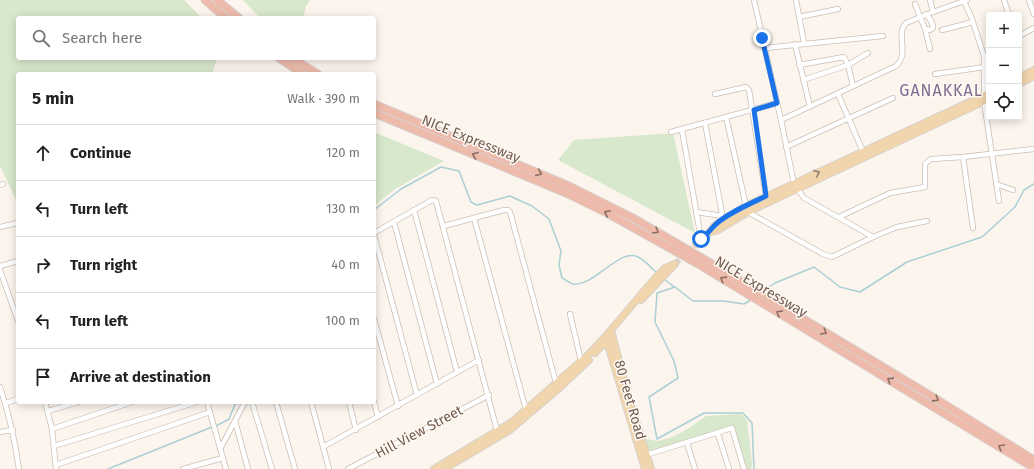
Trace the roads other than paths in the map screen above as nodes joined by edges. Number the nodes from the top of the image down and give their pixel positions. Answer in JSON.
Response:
{"nodes":[{"id":1,"x":205,"y":0,"type":"edge"},
{"id":2,"x":217,"y":0,"type":"edge"},
{"id":3,"x":754,"y":0,"type":"edge"},
{"id":4,"x":796,"y":0,"type":"edge"},
{"id":5,"x":930,"y":0,"type":"edge"},
{"id":6,"x":966,"y":0,"type":"edge"},
{"id":7,"x":1004,"y":0,"type":"edge"},
{"id":8,"x":1029,"y":0,"type":"edge"},
{"id":9,"x":915,"y":4,"type":"dead end"},
{"id":10,"x":838,"y":9,"type":"dead end"},
{"id":11,"x":933,"y":12,"type":"junction"},
{"id":12,"x":1008,"y":12,"type":"edge"},
{"id":13,"x":926,"y":14,"type":"junction"},
{"id":14,"x":1034,"y":14,"type":"edge"},
{"id":15,"x":224,"y":16,"type":"edge"},
{"id":16,"x":237,"y":16,"type":"edge"},
{"id":17,"x":799,"y":17,"type":"junction"},
{"id":18,"x":920,"y":17,"type":"junction"},
{"id":19,"x":973,"y":22,"type":"junction"},
{"id":20,"x":1034,"y":28,"type":"edge"},
{"id":21,"x":925,"y":29,"type":"junction"},
{"id":22,"x":942,"y":30,"type":"dead end"},
{"id":23,"x":1022,"y":34,"type":"edge"},
{"id":24,"x":883,"y":36,"type":"dead end"},
{"id":25,"x":804,"y":43,"type":"junction"},
{"id":26,"x":795,"y":44,"type":"junction"},
{"id":27,"x":764,"y":48,"type":"junction"},
{"id":28,"x":930,"y":50,"type":"dead end"},
{"id":29,"x":868,"y":53,"type":"dead end"},
{"id":30,"x":984,"y":56,"type":"joint"},
{"id":31,"x":282,"y":60,"type":"edge"},
{"id":32,"x":295,"y":60,"type":"edge"},
{"id":33,"x":799,"y":65,"type":"junction"},
{"id":34,"x":848,"y":65,"type":"junction"},
{"id":35,"x":985,"y":67,"type":"junction"},
{"id":36,"x":1034,"y":70,"type":"edge"},
{"id":37,"x":300,"y":72,"type":"edge"},
{"id":38,"x":315,"y":72,"type":"edge"},
{"id":39,"x":935,"y":74,"type":"dead end"},
{"id":40,"x":1022,"y":76,"type":"edge"},
{"id":41,"x":1034,"y":76,"type":"edge"},
{"id":42,"x":803,"y":80,"type":"junction"},
{"id":43,"x":1022,"y":82,"type":"edge"},
{"id":44,"x":853,"y":86,"type":"junction"},
{"id":45,"x":715,"y":94,"type":"dead end"},
{"id":46,"x":838,"y":94,"type":"junction"},
{"id":47,"x":893,"y":98,"type":"dead end"},
{"id":48,"x":986,"y":98,"type":"edge"},
{"id":49,"x":777,"y":103,"type":"junction"},
{"id":50,"x":376,"y":105,"type":"edge"},
{"id":51,"x":810,"y":107,"type":"junction"},
{"id":52,"x":754,"y":110,"type":"junction"},
{"id":53,"x":376,"y":114,"type":"edge"},
{"id":54,"x":726,"y":117,"type":"junction"},
{"id":55,"x":848,"y":117,"type":"junction"},
{"id":56,"x":781,"y":120,"type":"junction"},
{"id":57,"x":988,"y":120,"type":"edge"},
{"id":58,"x":705,"y":123,"type":"junction"},
{"id":59,"x":682,"y":130,"type":"junction"},
{"id":60,"x":671,"y":132,"type":"dead end"},
{"id":61,"x":786,"y":147,"type":"junction"},
{"id":62,"x":1034,"y":149,"type":"edge"},
{"id":63,"x":992,"y":153,"type":"junction"},
{"id":64,"x":864,"y":155,"type":"junction"},
{"id":65,"x":964,"y":157,"type":"junction"},
{"id":66,"x":996,"y":184,"type":"junction"},
{"id":67,"x":796,"y":186,"type":"junction"},
{"id":68,"x":1013,"y":190,"type":"dead end"},
{"id":69,"x":766,"y":196,"type":"junction"},
{"id":70,"x":999,"y":201,"type":"dead end"},
{"id":71,"x":747,"y":209,"type":"junction"},
{"id":72,"x":414,"y":210,"type":"junction"},
{"id":73,"x":696,"y":212,"type":"junction"},
{"id":74,"x":723,"y":217,"type":"junction"},
{"id":75,"x":838,"y":217,"type":"junction"},
{"id":76,"x":474,"y":218,"type":"junction"},
{"id":77,"x":927,"y":221,"type":"dead end"},
{"id":78,"x":394,"y":222,"type":"junction"},
{"id":79,"x":16,"y":223,"type":"edge"},
{"id":80,"x":444,"y":226,"type":"junction"},
{"id":81,"x":0,"y":228,"type":"edge"},
{"id":82,"x":973,"y":228,"type":"dead end"},
{"id":83,"x":710,"y":232,"type":"junction"},
{"id":84,"x":376,"y":233,"type":"edge"},
{"id":85,"x":873,"y":237,"type":"junction"},
{"id":86,"x":701,"y":239,"type":"junction"},
{"id":87,"x":376,"y":241,"type":"edge"},
{"id":88,"x":696,"y":244,"type":"tunnel mouth"},
{"id":89,"x":16,"y":262,"type":"edge"},
{"id":90,"x":0,"y":266,"type":"edge"},
{"id":91,"x":0,"y":270,"type":"edge"},
{"id":92,"x":667,"y":270,"type":"dead end"},
{"id":93,"x":765,"y":300,"type":"junction"},
{"id":94,"x":570,"y":314,"type":"dead end"},
{"id":95,"x":16,"y":315,"type":"edge"},
{"id":96,"x":376,"y":326,"type":"edge"},
{"id":97,"x":609,"y":336,"type":"junction"},
{"id":98,"x":479,"y":360,"type":"junction"},
{"id":99,"x":581,"y":361,"type":"junction"},
{"id":100,"x":457,"y":372,"type":"junction"},
{"id":101,"x":556,"y":383,"type":"junction"},
{"id":102,"x":437,"y":384,"type":"junction"},
{"id":103,"x":0,"y":389,"type":"edge"},
{"id":104,"x":489,"y":394,"type":"junction"},
{"id":105,"x":417,"y":395,"type":"junction"},
{"id":106,"x":16,"y":400,"type":"edge"},
{"id":107,"x":6,"y":403,"type":"junction"},
{"id":108,"x":46,"y":404,"type":"edge"},
{"id":109,"x":72,"y":404,"type":"edge"},
{"id":110,"x":126,"y":404,"type":"edge"},
{"id":111,"x":190,"y":404,"type":"edge"},
{"id":112,"x":208,"y":404,"type":"edge"},
{"id":113,"x":244,"y":404,"type":"edge"},
{"id":114,"x":253,"y":404,"type":"edge"},
{"id":115,"x":277,"y":404,"type":"edge"},
{"id":116,"x":312,"y":404,"type":"edge"},
{"id":117,"x":349,"y":404,"type":"edge"},
{"id":118,"x":375,"y":404,"type":"edge"},
{"id":119,"x":398,"y":406,"type":"junction"},
{"id":120,"x":526,"y":410,"type":"junction"},
{"id":121,"x":48,"y":412,"type":"junction"},
{"id":122,"x":210,"y":412,"type":"junction"},
{"id":123,"x":378,"y":417,"type":"junction"},
{"id":124,"x":235,"y":421,"type":"junction"},
{"id":125,"x":52,"y":429,"type":"junction"},
{"id":126,"x":13,"y":430,"type":"junction"},
{"id":127,"x":356,"y":430,"type":"junction"},
{"id":128,"x":0,"y":432,"type":"edge"},
{"id":129,"x":498,"y":434,"type":"junction"},
{"id":130,"x":718,"y":434,"type":"junction"},
{"id":131,"x":687,"y":443,"type":"junction"},
{"id":132,"x":54,"y":446,"type":"junction"},
{"id":133,"x":323,"y":447,"type":"junction"},
{"id":134,"x":220,"y":449,"type":"junction"},
{"id":135,"x":646,"y":455,"type":"junction"},
{"id":136,"x":223,"y":458,"type":"junction"},
{"id":137,"x":1034,"y":460,"type":"edge"},
{"id":138,"x":56,"y":467,"type":"edge"},
{"id":139,"x":1034,"y":468,"type":"edge"},
{"id":140,"x":19,"y":469,"type":"edge"},
{"id":141,"x":183,"y":469,"type":"edge"},
{"id":142,"x":226,"y":469,"type":"edge"},
{"id":143,"x":248,"y":469,"type":"edge"},
{"id":144,"x":272,"y":469,"type":"edge"},
{"id":145,"x":295,"y":469,"type":"edge"},
{"id":146,"x":329,"y":469,"type":"edge"},
{"id":147,"x":348,"y":469,"type":"edge"},
{"id":148,"x":434,"y":469,"type":"edge"},
{"id":149,"x":444,"y":469,"type":"edge"},
{"id":150,"x":645,"y":469,"type":"edge"},
{"id":151,"x":651,"y":469,"type":"edge"},
{"id":152,"x":695,"y":469,"type":"edge"},
{"id":153,"x":729,"y":469,"type":"edge"},
{"id":154,"x":744,"y":469,"type":"edge"}],
"edges":[{"from":1,"to":15,"type":"highway"},
{"from":2,"to":16,"type":"highway"},
{"from":3,"to":27,"type":"street"},
{"from":4,"to":17,"type":"street"},
{"from":5,"to":11,"type":"street"},
{"from":6,"to":11,"type":"street"},
{"from":6,"to":19,"type":"street"},
{"from":7,"to":12,"type":"street"},
{"from":8,"to":14,"type":"street"},
{"from":9,"to":18,"type":"street"},
{"from":10,"to":17,"type":"street"},
{"from":11,"to":13,"type":"street"},
{"from":13,"to":18,"type":"street"},
{"from":13,"to":21,"type":"street"},
{"from":17,"to":25,"type":"street"},
{"from":18,"to":21,"type":"street"},
{"from":18,"to":44,"type":"street"},
{"from":19,"to":22,"type":"street"},
{"from":19,"to":30,"type":"street"},
{"from":20,"to":23,"type":"street"},
{"from":21,"to":28,"type":"street"},
{"from":24,"to":25,"type":"street"},
{"from":25,"to":26,"type":"street"},
{"from":26,"to":27,"type":"street"},
{"from":26,"to":33,"type":"street"},
{"from":27,"to":49,"type":"street"},
{"from":29,"to":34,"type":"street"},
{"from":30,"to":35,"type":"street"},
{"from":31,"to":37,"type":"highway"},
{"from":32,"to":38,"type":"highway"},
{"from":33,"to":34,"type":"street"},
{"from":33,"to":42,"type":"street"},
{"from":34,"to":42,"type":"street"},
{"from":34,"to":44,"type":"street"},
{"from":35,"to":39,"type":"street"},
{"from":35,"to":48,"type":"street"},
{"from":36,"to":40,"type":"main road"},
{"from":41,"to":43,"type":"main road"},
{"from":42,"to":51,"type":"street"},
{"from":44,"to":46,"type":"street"},
{"from":45,"to":52,"type":"street"},
{"from":46,"to":51,"type":"street"},
{"from":46,"to":55,"type":"street"},
{"from":47,"to":55,"type":"street"},
{"from":48,"to":64,"type":"main road"},
{"from":49,"to":52,"type":"street"},
{"from":49,"to":56,"type":"street"},
{"from":50,"to":93,"type":"highway","name":"NICE Expressway","one_way":true},
{"from":51,"to":56,"type":"street"},
{"from":52,"to":54,"type":"street"},
{"from":52,"to":69,"type":"street"},
{"from":93,"to":53,"type":"highway","name":"NICE Expressway","one_way":true},
{"from":54,"to":58,"type":"street"},
{"from":54,"to":71,"type":"street"},
{"from":55,"to":61,"type":"street"},
{"from":55,"to":64,"type":"street"},
{"from":56,"to":61,"type":"street"},
{"from":57,"to":63,"type":"street"},
{"from":58,"to":59,"type":"street"},
{"from":58,"to":74,"type":"street"},
{"from":59,"to":60,"type":"street"},
{"from":59,"to":73,"type":"street"},
{"from":61,"to":67,"type":"street"},
{"from":62,"to":63,"type":"street"},
{"from":63,"to":65,"type":"street"},
{"from":63,"to":66,"type":"street"},
{"from":64,"to":67,"type":"main road"},
{"from":65,"to":75,"type":"street"},
{"from":65,"to":82,"type":"street"},
{"from":66,"to":68,"type":"street"},
{"from":66,"to":70,"type":"street"},
{"from":67,"to":69,"type":"main road"},
{"from":67,"to":71,"type":"main road"},
{"from":67,"to":75,"type":"street"},
{"from":69,"to":71,"type":"main road"},
{"from":71,"to":74,"type":"main road"},
{"from":71,"to":83,"type":"main road"},
{"from":71,"to":85,"type":"street"},
{"from":72,"to":78,"type":"street"},
{"from":72,"to":80,"type":"street"},
{"from":72,"to":100,"type":"street"},
{"from":73,"to":74,"type":"street"},
{"from":73,"to":86,"type":"street"},
{"from":74,"to":83,"type":"main road"},
{"from":75,"to":85,"type":"street"},
{"from":76,"to":80,"type":"street"},
{"from":76,"to":101,"type":"street"},
{"from":76,"to":120,"type":"street"},
{"from":77,"to":85,"type":"street"},
{"from":78,"to":84,"type":"street"},
{"from":78,"to":102,"type":"street"},
{"from":79,"to":81,"type":"street"},
{"from":80,"to":98,"type":"street"},
{"from":83,"to":86,"type":"main road"},
{"from":86,"to":88,"type":"main road"},
{"from":87,"to":105,"type":"street"},
{"from":89,"to":90,"type":"street"},
{"from":91,"to":95,"type":"street"},
{"from":92,"to":97,"type":"main road"},
{"from":93,"to":137,"type":"highway","name":"NICE Expressway","one_way":true},
{"from":139,"to":93,"type":"highway","name":"NICE Expressway","one_way":true},
{"from":94,"to":99,"type":"street"},
{"from":96,"to":119,"type":"street"},
{"from":97,"to":99,"type":"main road"},
{"from":97,"to":129,"type":"main road"},
{"from":97,"to":135,"type":"main road","name":"80 Feet Road"},
{"from":97,"to":150,"type":"main road","name":"80 Feet Road"},
{"from":98,"to":100,"type":"street"},
{"from":98,"to":104,"type":"street"},
{"from":99,"to":101,"type":"main road"},
{"from":100,"to":102,"type":"street"},
{"from":101,"to":120,"type":"main road"},
{"from":102,"to":105,"type":"street"},
{"from":103,"to":107,"type":"street"},
{"from":104,"to":129,"type":"street"},
{"from":104,"to":147,"type":"street","name":"Hill View Street"},
{"from":105,"to":119,"type":"street"},
{"from":106,"to":107,"type":"street"},
{"from":107,"to":126,"type":"street"},
{"from":108,"to":121,"type":"street"},
{"from":109,"to":121,"type":"street"},
{"from":110,"to":125,"type":"street"},
{"from":111,"to":132,"type":"street"},
{"from":112,"to":122,"type":"street"},
{"from":113,"to":124,"type":"street"},
{"from":114,"to":144,"type":"street"},
{"from":115,"to":145,"type":"street"},
{"from":116,"to":133,"type":"street"},
{"from":117,"to":127,"type":"street"},
{"from":118,"to":123,"type":"street"},
{"from":119,"to":123,"type":"street"},
{"from":120,"to":129,"type":"main road"},
{"from":121,"to":125,"type":"street"},
{"from":122,"to":134,"type":"street"},
{"from":122,"to":138,"type":"street"},
{"from":123,"to":127,"type":"street"},
{"from":124,"to":134,"type":"street"},
{"from":124,"to":143,"type":"street"},
{"from":125,"to":132,"type":"street"},
{"from":126,"to":128,"type":"street"},
{"from":126,"to":140,"type":"street"},
{"from":127,"to":133,"type":"street"},
{"from":129,"to":148,"type":"main road"},
{"from":129,"to":149,"type":"main road"},
{"from":130,"to":131,"type":"street"},
{"from":130,"to":153,"type":"street"},
{"from":130,"to":154,"type":"street"},
{"from":131,"to":135,"type":"street"},
{"from":131,"to":152,"type":"street"},
{"from":132,"to":138,"type":"street"},
{"from":133,"to":146,"type":"street"},
{"from":134,"to":136,"type":"street"},
{"from":135,"to":151,"type":"main road","name":"80 Feet Road"},
{"from":136,"to":141,"type":"street"},
{"from":136,"to":142,"type":"street"}]}
